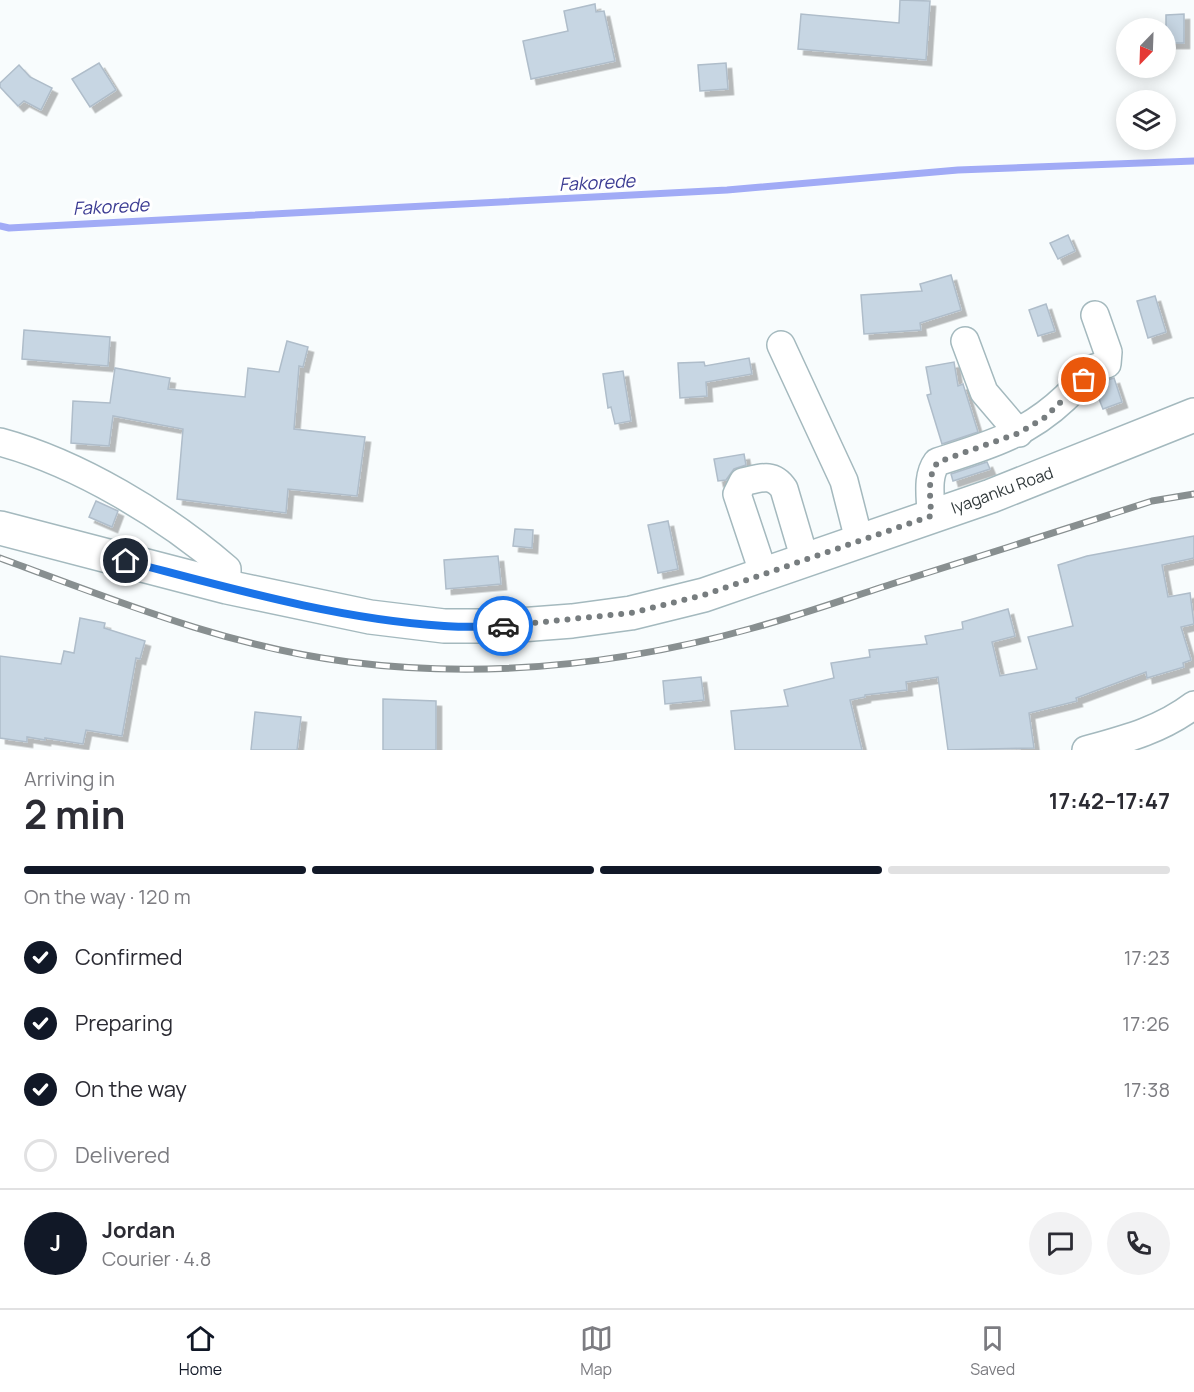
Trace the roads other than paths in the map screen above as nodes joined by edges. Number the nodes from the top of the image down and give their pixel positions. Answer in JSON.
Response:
{"nodes":[{"id":1,"x":1095,"y":315,"type":"dead end"},
{"id":2,"x":965,"y":341,"type":"dead end"},
{"id":3,"x":781,"y":345,"type":"dead end"},
{"id":4,"x":1194,"y":415,"type":"edge"},
{"id":5,"x":1019,"y":433,"type":"junction"},
{"id":6,"x":0,"y":442,"type":"edge"},
{"id":7,"x":791,"y":512,"type":"junction"},
{"id":8,"x":931,"y":516,"type":"junction"},
{"id":9,"x":749,"y":526,"type":"junction"},
{"id":10,"x":0,"y":528,"type":"edge"},
{"id":11,"x":859,"y":540,"type":"junction"},
{"id":12,"x":805,"y":560,"type":"junction"},
{"id":13,"x":764,"y":575,"type":"junction"},
{"id":14,"x":227,"y":587,"type":"junction"},
{"id":15,"x":1194,"y":705,"type":"edge"},
{"id":16,"x":1086,"y":750,"type":"edge"}],
"edges":[{"from":1,"to":5,"type":"street"},
{"from":2,"to":5,"type":"street"},
{"from":3,"to":11,"type":"street"},
{"from":4,"to":8,"type":"highway","name":"Iyaganku Road"},
{"from":5,"to":8,"type":"street"},
{"from":6,"to":14,"type":"street"},
{"from":7,"to":9,"type":"street"},
{"from":7,"to":9,"type":"street"},
{"from":7,"to":12,"type":"street"},
{"from":8,"to":11,"type":"highway","name":"Iyaganku Road"},
{"from":9,"to":13,"type":"street"},
{"from":10,"to":14,"type":"highway","name":"Iyaganku Road"},
{"from":11,"to":12,"type":"highway","name":"Iyaganku Road"},
{"from":12,"to":13,"type":"highway","name":"Iyaganku Road"},
{"from":13,"to":14,"type":"highway","name":"Iyaganku Road"},
{"from":15,"to":16,"type":"street"}]}
